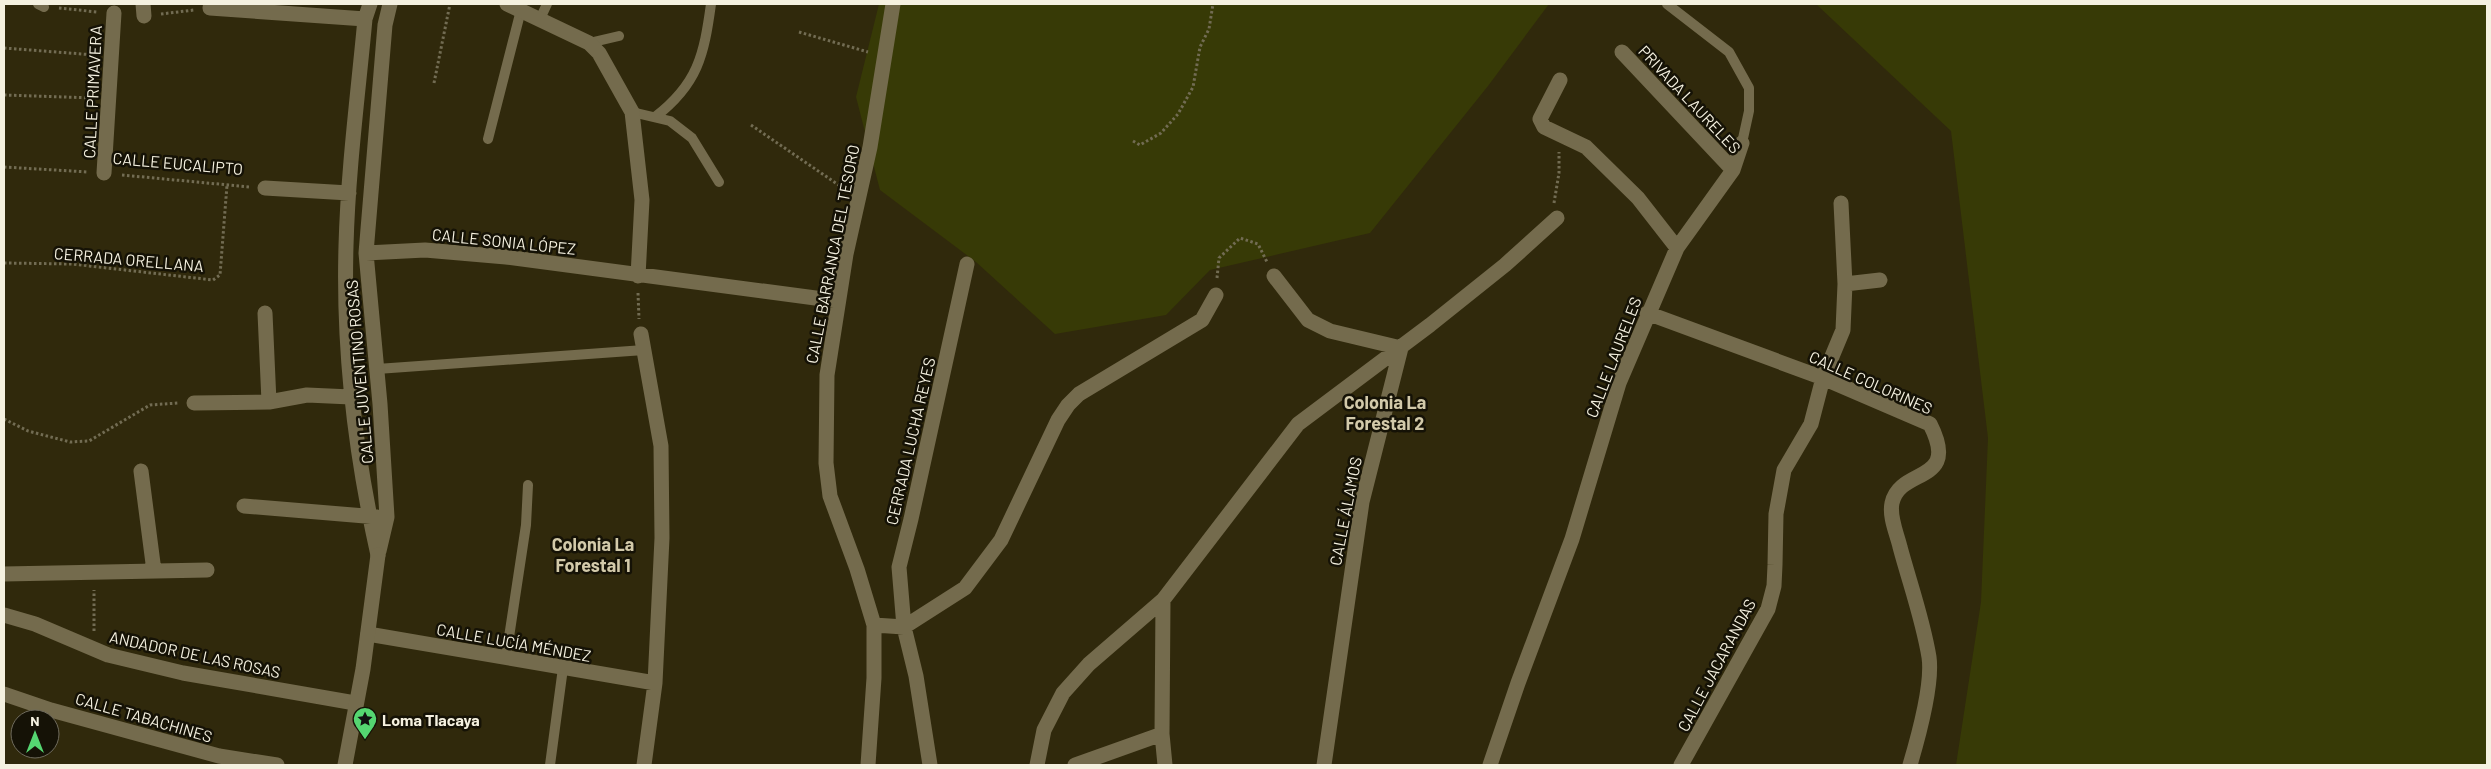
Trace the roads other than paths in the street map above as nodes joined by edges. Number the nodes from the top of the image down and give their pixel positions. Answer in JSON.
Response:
{"nodes":[{"id":1,"x":370,"y":4,"type":"edge"},
{"id":2,"x":390,"y":4,"type":"edge"},
{"id":3,"x":547,"y":4,"type":"edge"},
{"id":4,"x":711,"y":4,"type":"edge"},
{"id":5,"x":893,"y":4,"type":"edge"},
{"id":6,"x":1666,"y":4,"type":"edge"},
{"id":7,"x":514,"y":7,"type":"edge"},
{"id":8,"x":210,"y":8,"type":"dead end"},
{"id":9,"x":114,"y":13,"type":"dead end"},
{"id":10,"x":366,"y":19,"type":"junction"},
{"id":11,"x":540,"y":19,"type":"junction"},
{"id":12,"x":619,"y":36,"type":"dead end"},
{"id":13,"x":589,"y":43,"type":"junction"},
{"id":14,"x":1622,"y":52,"type":"dead end"},
{"id":15,"x":1560,"y":80,"type":"dead end"},
{"id":16,"x":632,"y":112,"type":"junction"},
{"id":17,"x":655,"y":117,"type":"junction"},
{"id":18,"x":488,"y":139,"type":"dead end"},
{"id":19,"x":1742,"y":143,"type":"joint"},
{"id":20,"x":1733,"y":170,"type":"junction"},
{"id":21,"x":104,"y":173,"type":"road end"},
{"id":22,"x":720,"y":182,"type":"dead end"},
{"id":23,"x":265,"y":188,"type":"road end"},
{"id":24,"x":349,"y":192,"type":"junction"},
{"id":25,"x":1841,"y":203,"type":"dead end"},
{"id":26,"x":1557,"y":218,"type":"dead end"},
{"id":27,"x":1677,"y":248,"type":"junction"},
{"id":28,"x":366,"y":253,"type":"junction"},
{"id":29,"x":967,"y":264,"type":"dead end"},
{"id":30,"x":638,"y":276,"type":"junction"},
{"id":31,"x":1274,"y":276,"type":"road end"},
{"id":32,"x":1880,"y":280,"type":"dead end"},
{"id":33,"x":1845,"y":284,"type":"junction"},
{"id":34,"x":1216,"y":295,"type":"road end"},
{"id":35,"x":838,"y":301,"type":"junction"},
{"id":36,"x":265,"y":313,"type":"dead end"},
{"id":37,"x":1647,"y":313,"type":"junction"},
{"id":38,"x":641,"y":334,"type":"road end"},
{"id":39,"x":1401,"y":348,"type":"junction"},
{"id":40,"x":644,"y":350,"type":"junction"},
{"id":41,"x":376,"y":369,"type":"junction"},
{"id":42,"x":1823,"y":378,"type":"junction"},
{"id":43,"x":351,"y":397,"type":"junction"},
{"id":44,"x":194,"y":402,"type":"road end"},
{"id":45,"x":269,"y":402,"type":"junction"},
{"id":46,"x":141,"y":471,"type":"dead end"},
{"id":47,"x":528,"y":486,"type":"dead end"},
{"id":48,"x":244,"y":506,"type":"dead end"},
{"id":49,"x":369,"y":516,"type":"junction"},
{"id":50,"x":387,"y":517,"type":"junction"},
{"id":51,"x":378,"y":555,"type":"junction"},
{"id":52,"x":207,"y":570,"type":"dead end"},
{"id":53,"x":154,"y":571,"type":"junction"},
{"id":54,"x":4,"y":574,"type":"edge"},
{"id":55,"x":1163,"y":600,"type":"junction"},
{"id":56,"x":4,"y":615,"type":"edge"},
{"id":57,"x":874,"y":625,"type":"junction"},
{"id":58,"x":904,"y":627,"type":"junction"},
{"id":59,"x":368,"y":634,"type":"junction"},
{"id":60,"x":506,"y":657,"type":"junction"},
{"id":61,"x":563,"y":668,"type":"junction"},
{"id":62,"x":654,"y":683,"type":"junction"},
{"id":63,"x":4,"y":694,"type":"edge"},
{"id":64,"x":355,"y":703,"type":"junction"},
{"id":65,"x":1162,"y":734,"type":"junction"},
{"id":66,"x":277,"y":765,"type":"edge"},
{"id":67,"x":345,"y":765,"type":"edge"},
{"id":68,"x":550,"y":765,"type":"edge"},
{"id":69,"x":644,"y":765,"type":"edge"},
{"id":70,"x":868,"y":765,"type":"edge"},
{"id":71,"x":930,"y":765,"type":"edge"},
{"id":72,"x":1037,"y":765,"type":"edge"},
{"id":73,"x":1076,"y":765,"type":"edge"},
{"id":74,"x":1165,"y":765,"type":"edge"},
{"id":75,"x":1324,"y":765,"type":"edge"},
{"id":76,"x":1490,"y":765,"type":"edge"},
{"id":77,"x":1681,"y":765,"type":"edge"},
{"id":78,"x":1910,"y":765,"type":"edge"}],
"edges":[{"from":1,"to":10,"type":"street","name":"CALLE JUVENTINO ROSAS"},
{"from":2,"to":28,"type":"street","name":"CALLE JUVENTINO ROSAS"},
{"from":3,"to":11,"type":"lane"},
{"from":4,"to":17,"type":"lane"},
{"from":5,"to":35,"type":"street","name":"CALLE BARRANCA DEL TESORO"},
{"from":6,"to":19,"type":"lane","name":"CALLE LAURELES"},
{"from":7,"to":11,"type":"street"},
{"from":7,"to":18,"type":"lane"},
{"from":8,"to":10,"type":"street"},
{"from":9,"to":21,"type":"street","name":"CALLE PRIMAVERA"},
{"from":10,"to":24,"type":"street","name":"CALLE JUVENTINO ROSAS"},
{"from":11,"to":13,"type":"street"},
{"from":12,"to":13,"type":"lane"},
{"from":13,"to":16,"type":"street"},
{"from":14,"to":20,"type":"street","name":"PRIVADA LAURELES"},
{"from":15,"to":27,"type":"street"},
{"from":16,"to":17,"type":"lane"},
{"from":16,"to":30,"type":"street"},
{"from":17,"to":22,"type":"lane"},
{"from":19,"to":20,"type":"street","name":"CALLE LAURELES"},
{"from":20,"to":27,"type":"street","name":"CALLE LAURELES"},
{"from":23,"to":24,"type":"street"},
{"from":24,"to":43,"type":"street","name":"CALLE JUVENTINO ROSAS"},
{"from":25,"to":33,"type":"street","name":"CALLE JACARANDAS"},
{"from":26,"to":39,"type":"street"},
{"from":27,"to":37,"type":"street","name":"CALLE LAURELES"},
{"from":28,"to":30,"type":"street","name":"CALLE SONIA LÓPEZ"},
{"from":28,"to":41,"type":"street","name":"CALLE JUVENTINO ROSAS"},
{"from":29,"to":58,"type":"street","name":"CERRADA LUCHA REYES"},
{"from":30,"to":35,"type":"street","name":"CALLE SONIA LÓPEZ"},
{"from":31,"to":39,"type":"street"},
{"from":32,"to":33,"type":"street"},
{"from":33,"to":42,"type":"street","name":"CALLE JACARANDAS"},
{"from":34,"to":58,"type":"street"},
{"from":35,"to":57,"type":"street","name":"CALLE BARRANCA DEL TESORO"},
{"from":36,"to":45,"type":"street"},
{"from":37,"to":42,"type":"street","name":"CALLE COLORINES"},
{"from":37,"to":76,"type":"street","name":"CALLE LAURELES"},
{"from":38,"to":40,"type":"street"},
{"from":39,"to":55,"type":"street"},
{"from":39,"to":75,"type":"street","name":"CALLE ÁLAMOS"},
{"from":40,"to":41,"type":"lane"},
{"from":40,"to":62,"type":"street"},
{"from":41,"to":50,"type":"street","name":"CALLE JUVENTINO ROSAS"},
{"from":42,"to":77,"type":"street","name":"CALLE JACARANDAS"},
{"from":42,"to":78,"type":"street","name":"CALLE COLORINES"},
{"from":43,"to":45,"type":"street"},
{"from":43,"to":49,"type":"street","name":"CALLE JUVENTINO ROSAS"},
{"from":44,"to":45,"type":"street"},
{"from":46,"to":53,"type":"street"},
{"from":47,"to":60,"type":"lane"},
{"from":48,"to":49,"type":"street"},
{"from":49,"to":50,"type":"street"},
{"from":49,"to":51,"type":"street","name":"CALLE JUVENTINO ROSAS"},
{"from":50,"to":51,"type":"street","name":"CALLE JUVENTINO ROSAS"},
{"from":51,"to":59,"type":"street","name":"CALLE JUVENTINO ROSAS"},
{"from":52,"to":53,"type":"street"},
{"from":53,"to":54,"type":"street"},
{"from":55,"to":65,"type":"street"},
{"from":55,"to":72,"type":"street"},
{"from":56,"to":64,"type":"street","name":"ANDADOR DE LAS ROSAS"},
{"from":57,"to":58,"type":"street"},
{"from":57,"to":70,"type":"street","name":"CALLE BARRANCA DEL TESORO"},
{"from":58,"to":71,"type":"street","name":"CERRADA LUCHA REYES"},
{"from":59,"to":60,"type":"street","name":"CALLE LUCÍA MÉNDEZ"},
{"from":59,"to":64,"type":"street","name":"CALLE JUVENTINO ROSAS"},
{"from":60,"to":61,"type":"street","name":"CALLE LUCÍA MÉNDEZ"},
{"from":61,"to":62,"type":"street","name":"CALLE LUCÍA MÉNDEZ"},
{"from":61,"to":68,"type":"lane"},
{"from":62,"to":69,"type":"street"},
{"from":63,"to":66,"type":"street","name":"CALLE TABACHINES"},
{"from":64,"to":67,"type":"street","name":"CALLE JUVENTINO ROSAS"},
{"from":65,"to":73,"type":"street"},
{"from":65,"to":74,"type":"street"}]}
